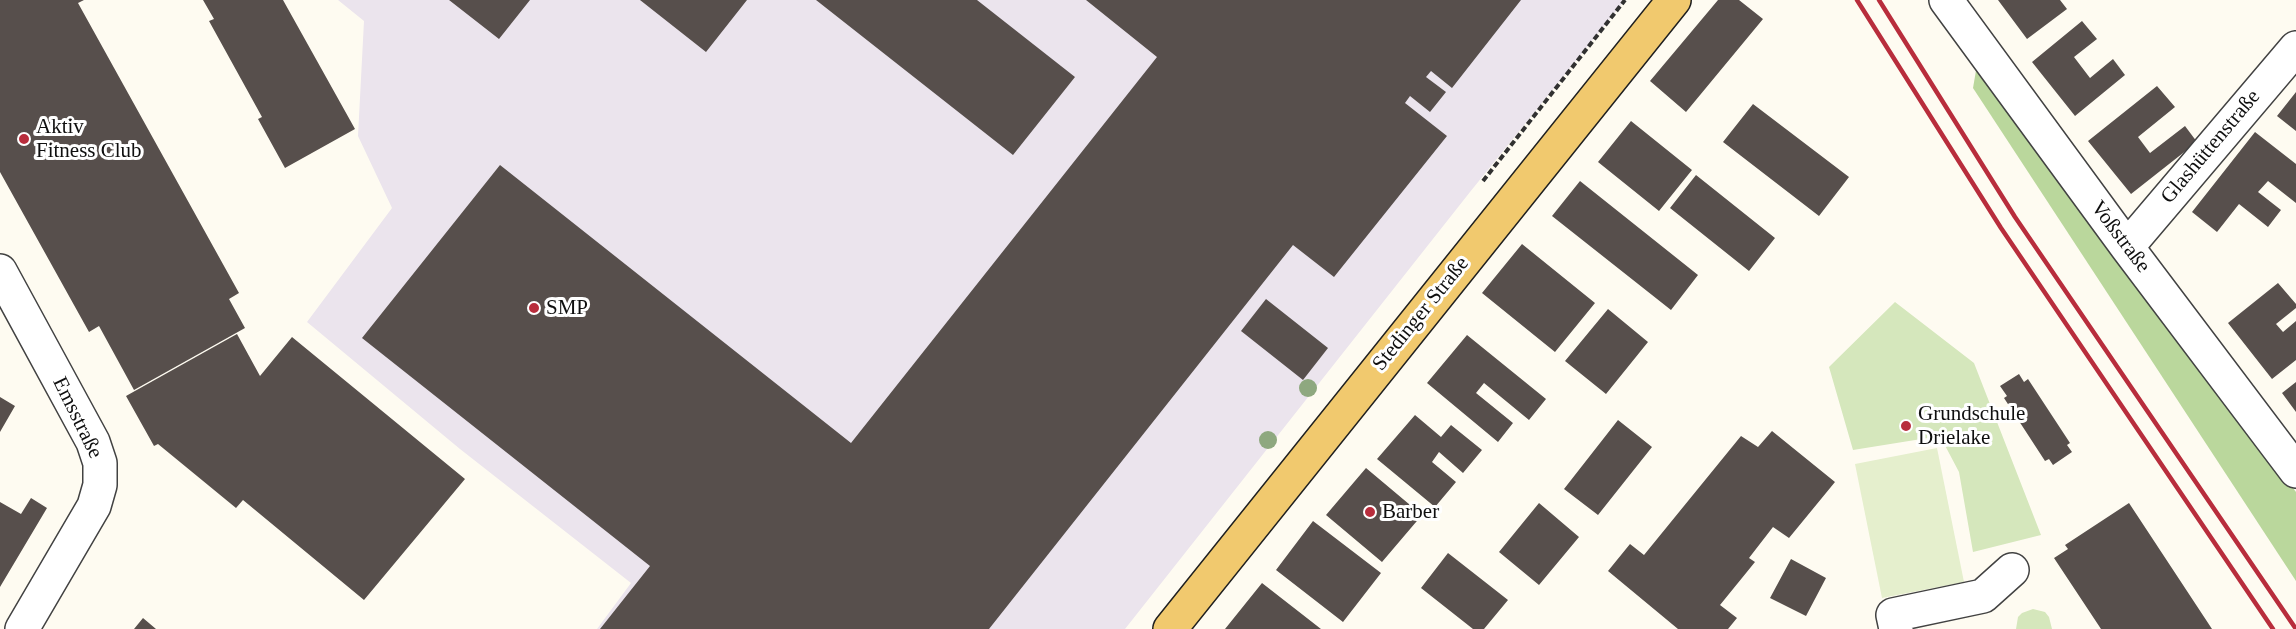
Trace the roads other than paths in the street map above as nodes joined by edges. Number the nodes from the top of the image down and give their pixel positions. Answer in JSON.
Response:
{"nodes":[{"id":1,"x":1674,"y":0,"type":"edge"},
{"id":2,"x":1947,"y":0,"type":"edge"},
{"id":3,"x":2296,"y":48,"type":"edge"},
{"id":4,"x":2127,"y":247,"type":"junction"},
{"id":5,"x":0,"y":271,"type":"edge"},
{"id":6,"x":2296,"y":471,"type":"edge"},
{"id":7,"x":2012,"y":570,"type":"dead end"},
{"id":8,"x":1175,"y":627,"type":"edge"},
{"id":9,"x":22,"y":629,"type":"edge"},
{"id":10,"x":1896,"y":629,"type":"edge"}],
"edges":[{"from":1,"to":8,"type":"main road","name":"Stedinger Straße"},
{"from":2,"to":4,"type":"street","name":"Voßstraße"},
{"from":3,"to":4,"type":"street","name":"Glashüttenstraße"},
{"from":4,"to":6,"type":"street","name":"Voßstraße"},
{"from":5,"to":9,"type":"street","name":"Emsstraße"},
{"from":7,"to":10,"type":"street"}]}
